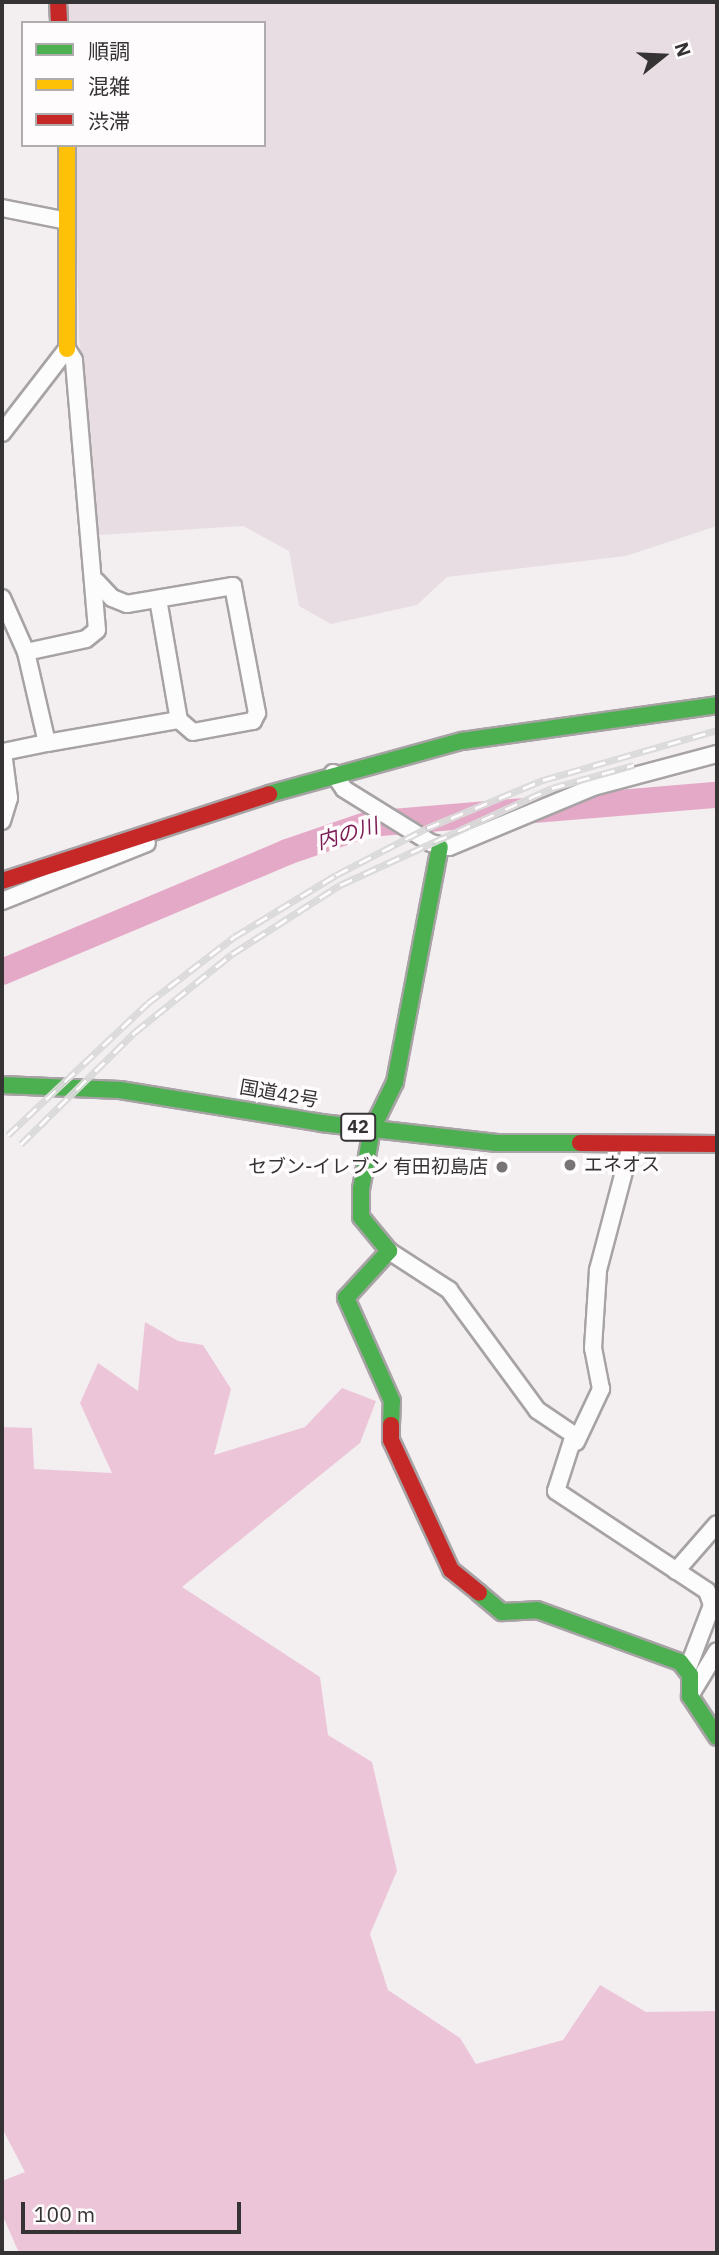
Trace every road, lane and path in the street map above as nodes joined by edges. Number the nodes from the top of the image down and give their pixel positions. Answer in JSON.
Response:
{"nodes":[{"id":1,"x":58,"y":2,"type":"edge"},
{"id":2,"x":60,"y":21,"type":"edge"},
{"id":3,"x":67,"y":147,"type":"edge"},
{"id":4,"x":2,"y":208,"type":"edge"},
{"id":5,"x":67,"y":221,"type":"junction"},
{"id":6,"x":67,"y":349,"type":"junction"},
{"id":7,"x":2,"y":433,"type":"edge"},
{"id":8,"x":96,"y":581,"type":"junction"},
{"id":9,"x":2,"y":597,"type":"edge"},
{"id":10,"x":158,"y":599,"type":"junction"},
{"id":11,"x":26,"y":652,"type":"junction"},
{"id":12,"x":717,"y":705,"type":"edge"},
{"id":13,"x":179,"y":720,"type":"junction"},
{"id":14,"x":47,"y":743,"type":"junction"},
{"id":15,"x":2,"y":752,"type":"edge"},
{"id":16,"x":717,"y":754,"type":"edge"},
{"id":17,"x":333,"y":773,"type":"junction"},
{"id":18,"x":2,"y":821,"type":"edge"},
{"id":19,"x":177,"y":821,"type":"junction"},
{"id":20,"x":440,"y":846,"type":"junction"},
{"id":21,"x":2,"y":881,"type":"edge"},
{"id":22,"x":2,"y":901,"type":"edge"},
{"id":23,"x":2,"y":1085,"type":"edge"},
{"id":24,"x":372,"y":1129,"type":"junction"},
{"id":25,"x":717,"y":1144,"type":"edge"},
{"id":26,"x":631,"y":1145,"type":"junction"},
{"id":27,"x":389,"y":1251,"type":"junction"},
{"id":28,"x":576,"y":1442,"type":"junction"},
{"id":29,"x":717,"y":1524,"type":"edge"},
{"id":30,"x":676,"y":1571,"type":"junction"},
{"id":31,"x":717,"y":1651,"type":"edge"},
{"id":32,"x":688,"y":1668,"type":"junction"},
{"id":33,"x":690,"y":1696,"type":"junction"},
{"id":34,"x":717,"y":1737,"type":"edge"}],
"edges":[{"from":1,"to":2,"type":"main road"},
{"from":3,"to":5,"type":"main road"},
{"from":4,"to":5,"type":"street"},
{"from":5,"to":6,"type":"main road"},
{"from":6,"to":7,"type":"street"},
{"from":6,"to":8,"type":"street"},
{"from":8,"to":10,"type":"street"},
{"from":8,"to":11,"type":"street"},
{"from":9,"to":11,"type":"street"},
{"from":10,"to":13,"type":"street"},
{"from":10,"to":13,"type":"street"},
{"from":11,"to":14,"type":"street"},
{"from":12,"to":17,"type":"main road"},
{"from":13,"to":14,"type":"street"},
{"from":14,"to":15,"type":"street"},
{"from":15,"to":18,"type":"street"},
{"from":16,"to":20,"type":"street"},
{"from":17,"to":19,"type":"main road"},
{"from":17,"to":20,"type":"street"},
{"from":19,"to":21,"type":"main road"},
{"from":19,"to":22,"type":"street"},
{"from":20,"to":24,"type":"main road"},
{"from":23,"to":24,"type":"main road","name":"国道42号","number":"42"},
{"from":24,"to":26,"type":"main road","name":"国道42号","number":"42"},
{"from":24,"to":27,"type":"main road"},
{"from":25,"to":26,"type":"main road","name":"国道42号","number":"42"},
{"from":26,"to":28,"type":"street"},
{"from":27,"to":28,"type":"street"},
{"from":27,"to":32,"type":"main road"},
{"from":28,"to":30,"type":"street"},
{"from":29,"to":30,"type":"street"},
{"from":30,"to":32,"type":"street"},
{"from":31,"to":33,"type":"street"},
{"from":32,"to":33,"type":"main road"},
{"from":33,"to":34,"type":"main road"}]}
